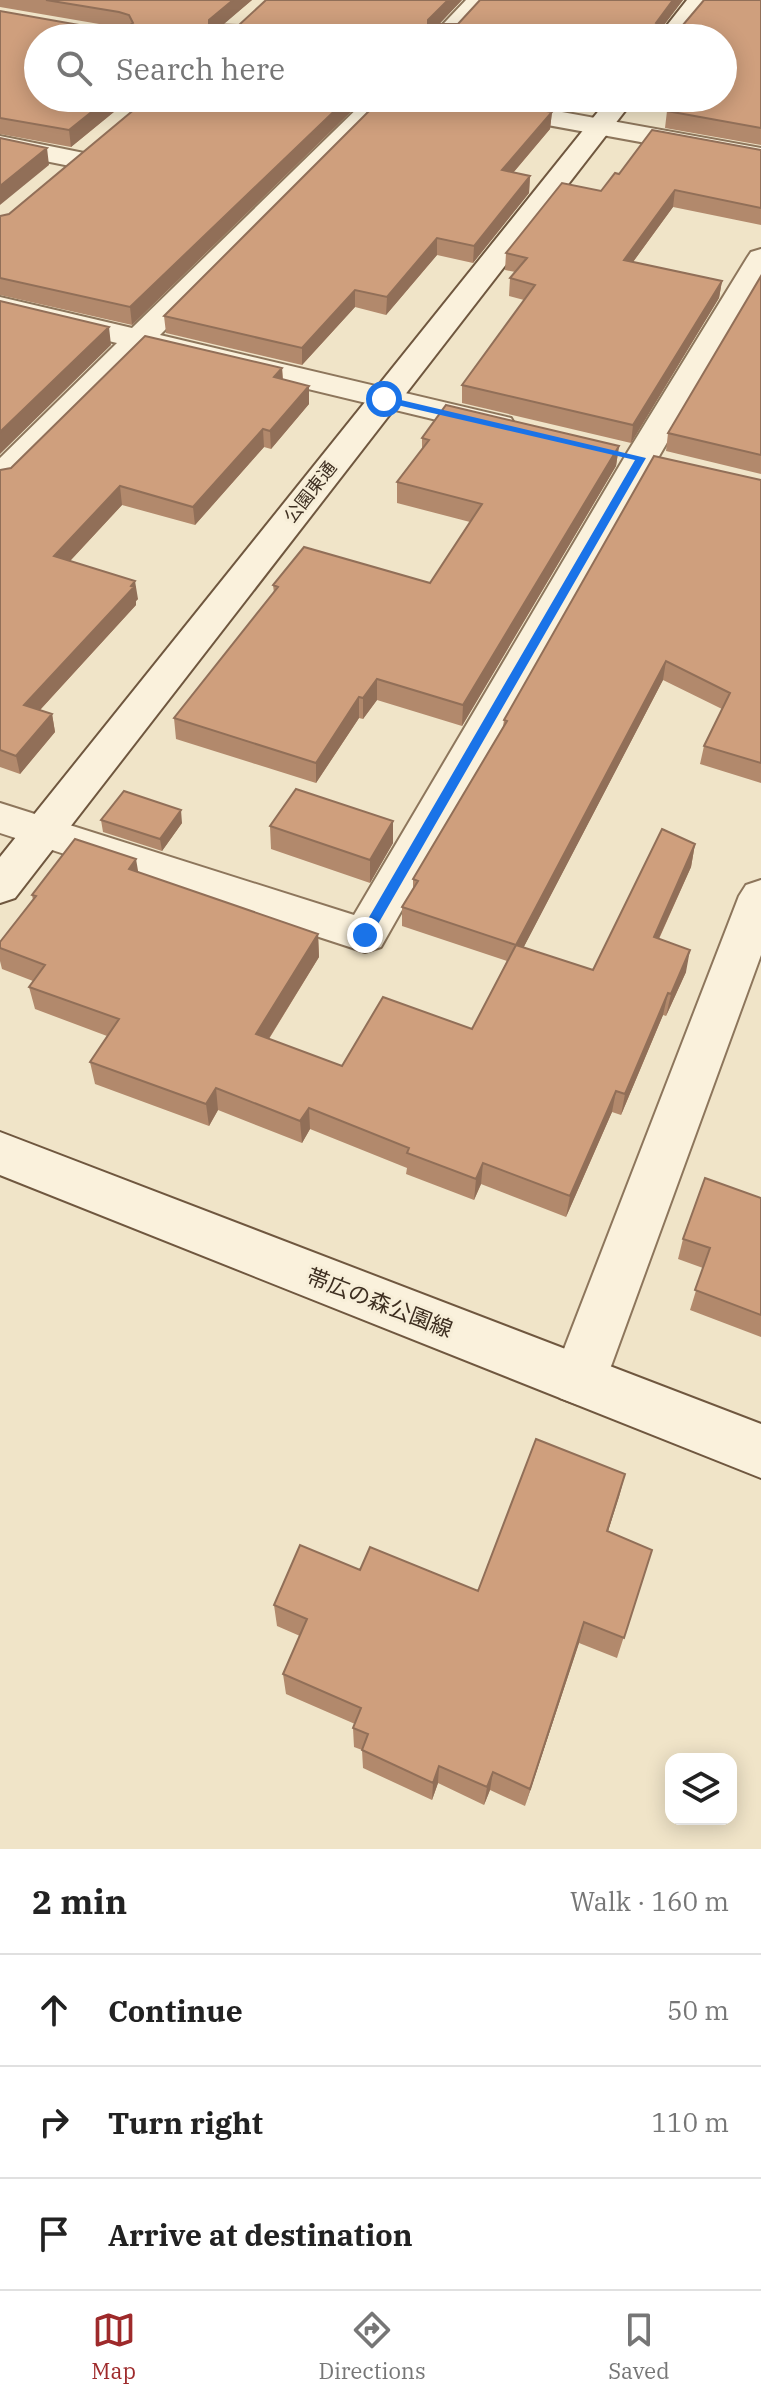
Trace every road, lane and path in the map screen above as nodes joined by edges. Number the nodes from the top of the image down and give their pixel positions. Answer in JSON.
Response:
{"nodes":[{"id":1,"x":479,"y":0,"type":"edge"},
{"id":2,"x":699,"y":0,"type":"edge"},
{"id":3,"x":456,"y":24,"type":"edge"},
{"id":4,"x":680,"y":24,"type":"edge"},
{"id":5,"x":368,"y":112,"type":"edge"},
{"id":6,"x":521,"y":112,"type":"edge"},
{"id":7,"x":610,"y":112,"type":"edge"},
{"id":8,"x":599,"y":126,"type":"junction"},
{"id":9,"x":97,"y":142,"type":"edge"},
{"id":10,"x":0,"y":144,"type":"edge"},
{"id":11,"x":761,"y":156,"type":"edge"},
{"id":12,"x":75,"y":159,"type":"junction"},
{"id":13,"x":54,"y":178,"type":"edge"},
{"id":14,"x":761,"y":258,"type":"edge"},
{"id":15,"x":0,"y":306,"type":"edge"},
{"id":16,"x":138,"y":340,"type":"junction"},
{"id":17,"x":384,"y":399,"type":"junction"},
{"id":18,"x":535,"y":434,"type":"edge"},
{"id":19,"x":0,"y":477,"type":"edge"},
{"id":20,"x":0,"y":818,"type":"edge"},
{"id":21,"x":43,"y":831,"type":"junction"},
{"id":22,"x":0,"y":887,"type":"edge"},
{"id":23,"x":761,"y":896,"type":"edge"},
{"id":24,"x":0,"y":1153,"type":"edge"},
{"id":25,"x":579,"y":1380,"type":"junction"},
{"id":26,"x":761,"y":1451,"type":"edge"}],
"edges":[{"from":1,"to":3,"type":"street"},
{"from":2,"to":4,"type":"street"},
{"from":5,"to":16,"type":"street"},
{"from":6,"to":8,"type":"street"},
{"from":7,"to":8,"type":"street","name":"公園東通"},
{"from":8,"to":11,"type":"street"},
{"from":8,"to":17,"type":"street","name":"公園東通"},
{"from":9,"to":12,"type":"street"},
{"from":10,"to":12,"type":"street"},
{"from":12,"to":13,"type":"street"},
{"from":14,"to":21,"type":"street"},
{"from":15,"to":16,"type":"street"},
{"from":16,"to":17,"type":"street"},
{"from":16,"to":19,"type":"street"},
{"from":17,"to":18,"type":"street"},
{"from":17,"to":21,"type":"street","name":"公園東通"},
{"from":20,"to":21,"type":"street"},
{"from":21,"to":22,"type":"street","name":"公園東通"},
{"from":23,"to":25,"type":"street"},
{"from":24,"to":25,"type":"street","name":"帯広の森公園線"},
{"from":25,"to":26,"type":"street","name":"帯広の森公園線"}]}
